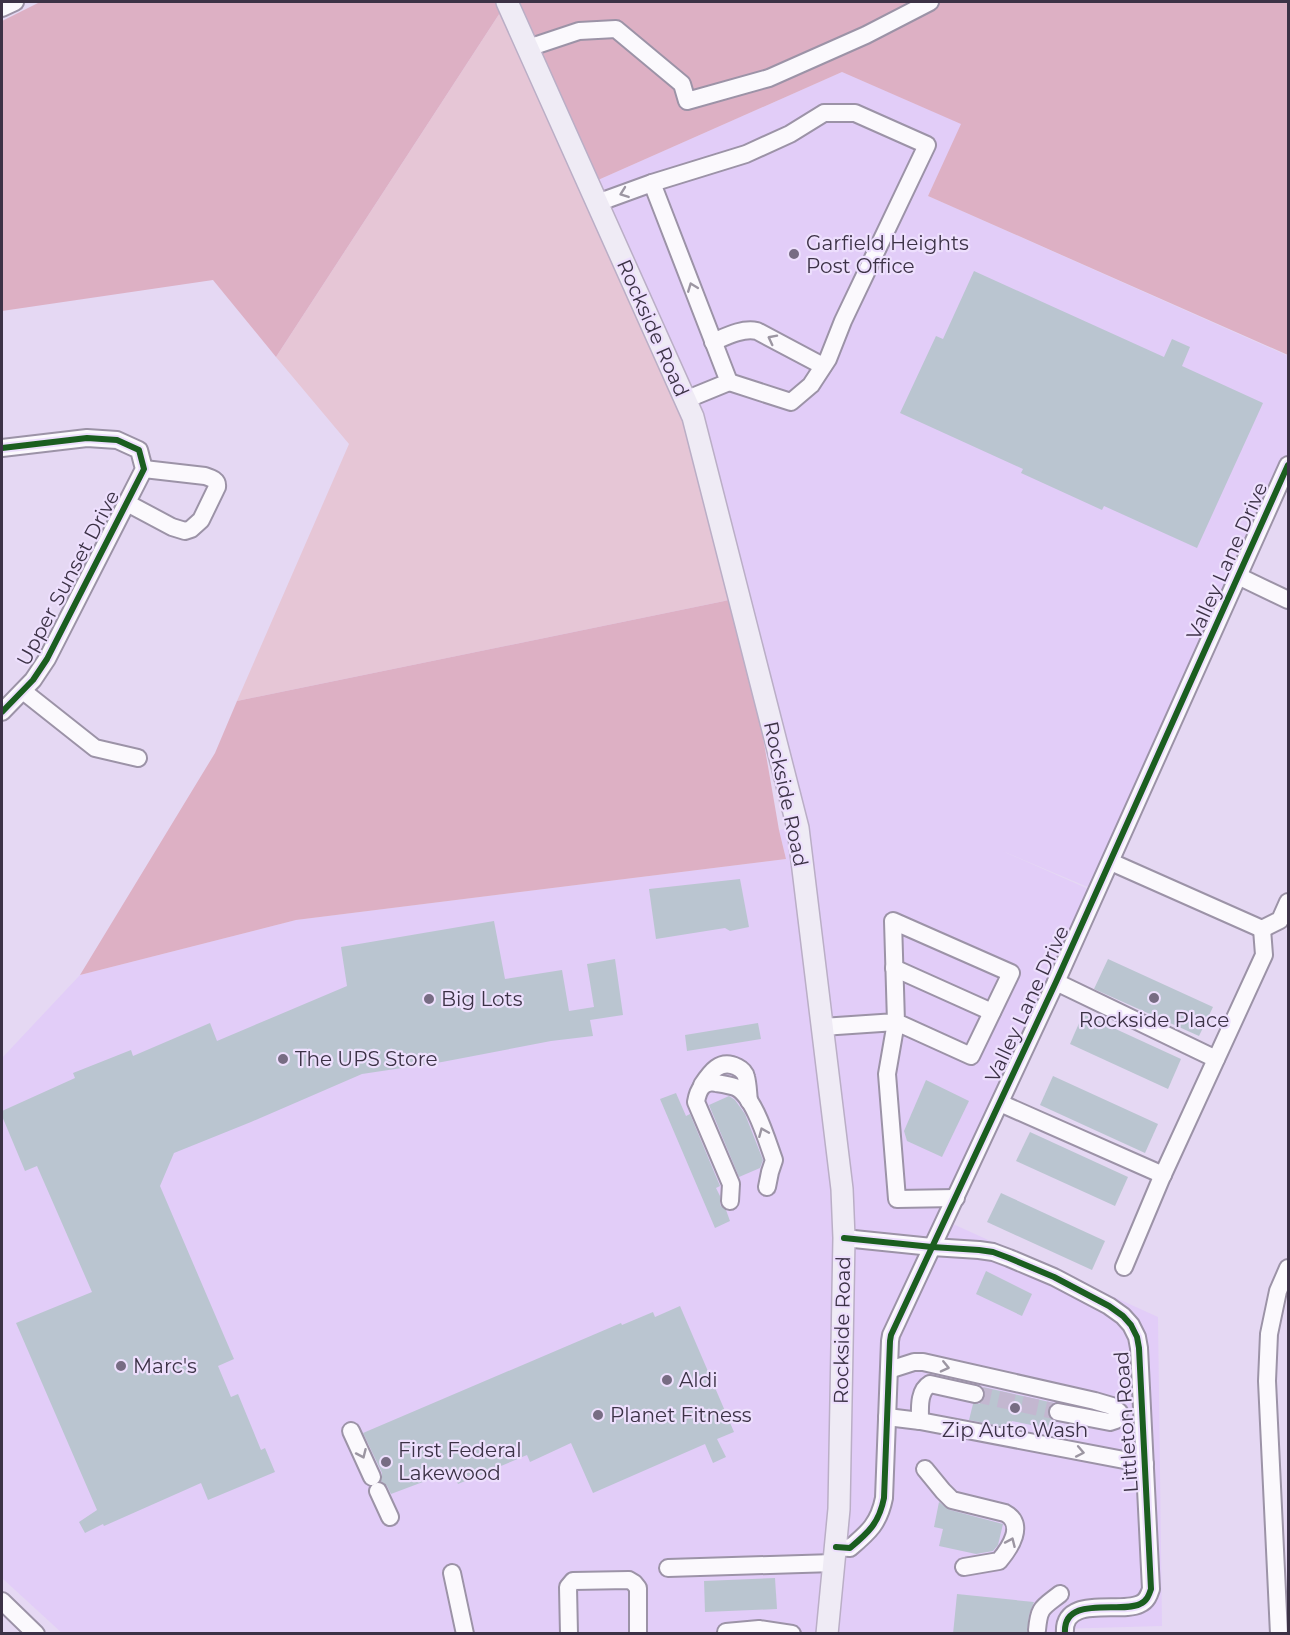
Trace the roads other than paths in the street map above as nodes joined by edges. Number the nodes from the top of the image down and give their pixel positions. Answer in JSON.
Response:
{"nodes":[{"id":1,"x":15,"y":2,"type":"edge"},
{"id":2,"x":507,"y":2,"type":"edge"},
{"id":3,"x":930,"y":2,"type":"edge"},
{"id":4,"x":2,"y":8,"type":"edge"},
{"id":5,"x":528,"y":48,"type":"junction"},
{"id":6,"x":652,"y":183,"type":"junction"},
{"id":7,"x":597,"y":203,"type":"junction"},
{"id":8,"x":713,"y":342,"type":"junction"},
{"id":9,"x":824,"y":366,"type":"junction"},
{"id":10,"x":729,"y":382,"type":"junction"},
{"id":11,"x":685,"y":400,"type":"junction"},
{"id":12,"x":2,"y":448,"type":"edge"},
{"id":13,"x":1288,"y":465,"type":"edge"},
{"id":14,"x":144,"y":469,"type":"junction"},
{"id":15,"x":127,"y":503,"type":"junction"},
{"id":16,"x":1238,"y":576,"type":"junction"},
{"id":17,"x":1288,"y":600,"type":"edge"},
{"id":18,"x":23,"y":691,"type":"junction"},
{"id":19,"x":2,"y":712,"type":"edge"},
{"id":20,"x":138,"y":758,"type":"dead end"},
{"id":21,"x":1111,"y":862,"type":"junction"},
{"id":22,"x":1288,"y":902,"type":"edge"},
{"id":23,"x":1262,"y":929,"type":"junction"},
{"id":24,"x":894,"y":968,"type":"junction"},
{"id":25,"x":1056,"y":982,"type":"junction"},
{"id":26,"x":992,"y":1012,"type":"junction"},
{"id":27,"x":896,"y":1022,"type":"junction"},
{"id":28,"x":822,"y":1027,"type":"junction"},
{"id":29,"x":1216,"y":1059,"type":"junction"},
{"id":30,"x":1000,"y":1103,"type":"junction"},
{"id":31,"x":1163,"y":1175,"type":"junction"},
{"id":32,"x":767,"y":1187,"type":"dead end"},
{"id":33,"x":956,"y":1198,"type":"junction"},
{"id":34,"x":730,"y":1201,"type":"dead end"},
{"id":35,"x":844,"y":1238,"type":"junction"},
{"id":36,"x":932,"y":1247,"type":"junction"},
{"id":37,"x":1124,"y":1267,"type":"dead end"},
{"id":38,"x":1288,"y":1268,"type":"edge"},
{"id":39,"x":889,"y":1370,"type":"junction"},
{"id":40,"x":975,"y":1394,"type":"tunnel mouth"},
{"id":41,"x":1058,"y":1412,"type":"tunnel mouth"},
{"id":42,"x":887,"y":1417,"type":"junction"},
{"id":43,"x":920,"y":1421,"type":"junction"},
{"id":44,"x":351,"y":1431,"type":"dead end"},
{"id":45,"x":1145,"y":1464,"type":"junction"},
{"id":46,"x":924,"y":1469,"type":"dead end"},
{"id":47,"x":390,"y":1517,"type":"dead end"},
{"id":48,"x":835,"y":1555,"type":"junction"},
{"id":49,"x":964,"y":1567,"type":"dead end"},
{"id":50,"x":668,"y":1568,"type":"dead end"},
{"id":51,"x":452,"y":1574,"type":"dead end"},
{"id":52,"x":1060,"y":1594,"type":"dead end"},
{"id":53,"x":2,"y":1601,"type":"edge"},
{"id":54,"x":1037,"y":1630,"type":"dead end"},
{"id":55,"x":36,"y":1634,"type":"edge"},
{"id":56,"x":465,"y":1634,"type":"edge"},
{"id":57,"x":569,"y":1634,"type":"edge"},
{"id":58,"x":638,"y":1634,"type":"edge"},
{"id":59,"x":726,"y":1634,"type":"edge"},
{"id":60,"x":792,"y":1634,"type":"edge"},
{"id":61,"x":827,"y":1634,"type":"edge"},
{"id":62,"x":1065,"y":1634,"type":"edge"},
{"id":63,"x":1279,"y":1634,"type":"edge"}],
"edges":[{"from":1,"to":4,"type":"street"},
{"from":2,"to":5,"type":"main road","name":"Rockside Road"},
{"from":3,"to":5,"type":"street"},
{"from":5,"to":7,"type":"main road","name":"Rockside Road"},
{"from":6,"to":7,"type":"street","one_way":true},
{"from":8,"to":6,"type":"street","one_way":true},
{"from":6,"to":9,"type":"street"},
{"from":7,"to":11,"type":"main road","name":"Rockside Road"},
{"from":9,"to":8,"type":"street","one_way":true},
{"from":8,"to":10,"type":"street"},
{"from":9,"to":10,"type":"street"},
{"from":10,"to":11,"type":"street"},
{"from":11,"to":28,"type":"main road","name":"Rockside Road"},
{"from":12,"to":14,"type":"street"},
{"from":13,"to":16,"type":"street","name":"Valley Lane Drive"},
{"from":14,"to":15,"type":"street","name":"Upper Sunset Drive"},
{"from":14,"to":15,"type":"street"},
{"from":15,"to":18,"type":"street","name":"Upper Sunset Drive"},
{"from":16,"to":17,"type":"street"},
{"from":16,"to":21,"type":"street","name":"Valley Lane Drive"},
{"from":18,"to":19,"type":"street","name":"Upper Sunset Drive"},
{"from":18,"to":20,"type":"street"},
{"from":21,"to":23,"type":"street"},
{"from":21,"to":25,"type":"street","name":"Valley Lane Drive"},
{"from":22,"to":23,"type":"street"},
{"from":23,"to":29,"type":"street"},
{"from":24,"to":26,"type":"street"},
{"from":24,"to":26,"type":"street"},
{"from":24,"to":27,"type":"street"},
{"from":25,"to":29,"type":"street"},
{"from":25,"to":30,"type":"street","name":"Valley Lane Drive"},
{"from":26,"to":27,"type":"street"},
{"from":27,"to":28,"type":"street"},
{"from":27,"to":33,"type":"street"},
{"from":28,"to":35,"type":"main road","name":"Rockside Road"},
{"from":29,"to":31,"type":"street"},
{"from":30,"to":31,"type":"street"},
{"from":30,"to":33,"type":"street","name":"Valley Lane Drive"},
{"from":31,"to":37,"type":"street"},
{"from":32,"to":34,"type":"street","one_way":true},
{"from":33,"to":36,"type":"street","name":"Valley Lane Drive"},
{"from":35,"to":36,"type":"street","name":"Littleton Road"},
{"from":35,"to":48,"type":"main road","name":"Rockside Road"},
{"from":36,"to":39,"type":"street","name":"Valley Lane Drive"},
{"from":36,"to":45,"type":"street","name":"Littleton Road"},
{"from":38,"to":63,"type":"street"},
{"from":39,"to":41,"type":"street","one_way":true},
{"from":39,"to":42,"type":"street","name":"Valley Lane Drive"},
{"from":40,"to":43,"type":"street"},
{"from":42,"to":43,"type":"street"},
{"from":42,"to":48,"type":"street","name":"Valley Lane Drive"},
{"from":43,"to":45,"type":"street","one_way":true},
{"from":44,"to":47,"type":"street","one_way":true},
{"from":45,"to":62,"type":"street","name":"Littleton Road"},
{"from":49,"to":46,"type":"street","one_way":true},
{"from":48,"to":50,"type":"street"},
{"from":48,"to":61,"type":"main road","name":"Rockside Road"},
{"from":51,"to":56,"type":"street"},
{"from":52,"to":54,"type":"street"},
{"from":53,"to":55,"type":"street"},
{"from":57,"to":58,"type":"street"},
{"from":59,"to":60,"type":"street"}]}
